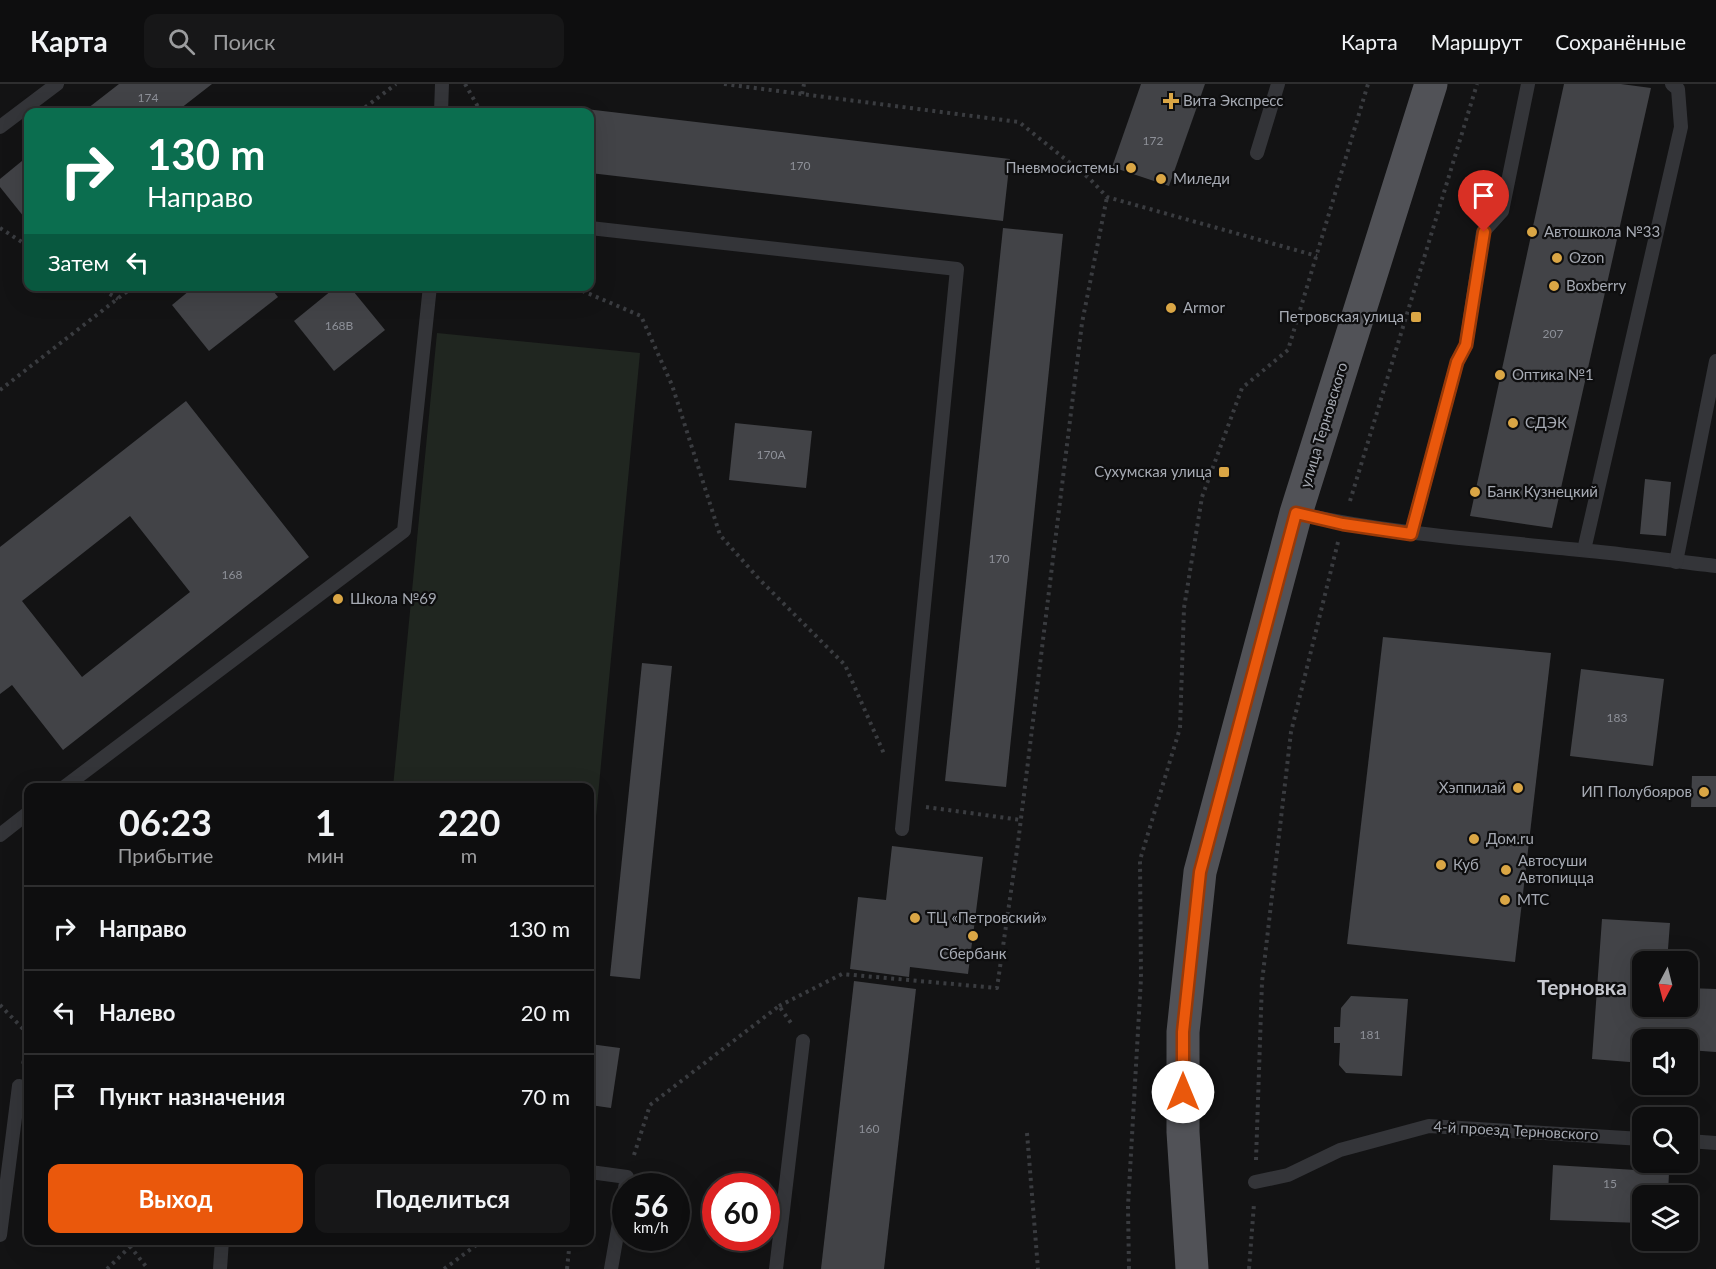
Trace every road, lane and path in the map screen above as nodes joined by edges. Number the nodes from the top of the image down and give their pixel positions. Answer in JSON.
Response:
{"nodes":[{"id":1,"x":57,"y":84,"type":"edge"},
{"id":2,"x":396,"y":84,"type":"edge"},
{"id":3,"x":442,"y":84,"type":"edge"},
{"id":4,"x":465,"y":84,"type":"edge"},
{"id":5,"x":724,"y":84,"type":"edge"},
{"id":6,"x":804,"y":84,"type":"edge"},
{"id":7,"x":1278,"y":84,"type":"edge"},
{"id":8,"x":1368,"y":84,"type":"edge"},
{"id":9,"x":1431,"y":84,"type":"edge"},
{"id":10,"x":1477,"y":84,"type":"edge"},
{"id":11,"x":1528,"y":84,"type":"edge"},
{"id":12,"x":1672,"y":84,"type":"edge"},
{"id":13,"x":802,"y":94,"type":"junction"},
{"id":14,"x":25,"y":108,"type":"edge"},
{"id":15,"x":364,"y":108,"type":"edge"},
{"id":16,"x":441,"y":108,"type":"edge"},
{"id":17,"x":479,"y":108,"type":"edge"},
{"id":18,"x":24,"y":109,"type":"edge"},
{"id":19,"x":0,"y":127,"type":"edge"},
{"id":20,"x":1257,"y":153,"type":"dead end"},
{"id":21,"x":1107,"y":197,"type":"junction"},
{"id":22,"x":0,"y":228,"type":"edge"},
{"id":23,"x":594,"y":228,"type":"edge"},
{"id":24,"x":24,"y":243,"type":"edge"},
{"id":25,"x":1317,"y":255,"type":"junction"},
{"id":26,"x":105,"y":291,"type":"edge"},
{"id":27,"x":128,"y":291,"type":"edge"},
{"id":28,"x":429,"y":291,"type":"edge"},
{"id":29,"x":583,"y":291,"type":"edge"},
{"id":30,"x":118,"y":299,"type":"junction"},
{"id":31,"x":1716,"y":361,"type":"edge"},
{"id":32,"x":0,"y":390,"type":"edge"},
{"id":33,"x":1296,"y":513,"type":"junction"},
{"id":34,"x":1343,"y":524,"type":"junction"},
{"id":35,"x":1411,"y":534,"type":"junction"},
{"id":36,"x":1584,"y":550,"type":"junction"},
{"id":37,"x":1676,"y":562,"type":"junction"},
{"id":38,"x":1716,"y":566,"type":"edge"},
{"id":39,"x":886,"y":759,"type":"dead end"},
{"id":40,"x":70,"y":783,"type":"edge"},
{"id":41,"x":919,"y":806,"type":"dead end"},
{"id":42,"x":24,"y":816,"type":"edge"},
{"id":43,"x":1021,"y":820,"type":"junction"},
{"id":44,"x":902,"y":828,"type":"dead end"},
{"id":45,"x":0,"y":835,"type":"edge"},
{"id":46,"x":0,"y":1005,"type":"edge"},
{"id":47,"x":779,"y":1006,"type":"junction"},
{"id":48,"x":24,"y":1030,"type":"edge"},
{"id":49,"x":803,"y":1041,"type":"joint"},
{"id":50,"x":24,"y":1087,"type":"edge"},
{"id":51,"x":1027,"y":1133,"type":"dead end"},
{"id":52,"x":1632,"y":1138,"type":"edge"},
{"id":53,"x":1698,"y":1142,"type":"edge"},
{"id":54,"x":1715,"y":1143,"type":"edge"},
{"id":55,"x":594,"y":1173,"type":"edge"},
{"id":56,"x":628,"y":1173,"type":"edge"},
{"id":57,"x":612,"y":1175,"type":"edge"},
{"id":58,"x":1255,"y":1182,"type":"junction"},
{"id":59,"x":0,"y":1235,"type":"edge"},
{"id":60,"x":222,"y":1245,"type":"edge"},
{"id":61,"x":476,"y":1245,"type":"edge"},
{"id":62,"x":569,"y":1245,"type":"edge"},
{"id":63,"x":130,"y":1247,"type":"joint"},
{"id":64,"x":614,"y":1251,"type":"edge"},
{"id":65,"x":107,"y":1269,"type":"edge"},
{"id":66,"x":148,"y":1269,"type":"edge"},
{"id":67,"x":220,"y":1269,"type":"edge"},
{"id":68,"x":444,"y":1269,"type":"edge"},
{"id":69,"x":567,"y":1269,"type":"edge"},
{"id":70,"x":611,"y":1269,"type":"edge"},
{"id":71,"x":776,"y":1269,"type":"edge"},
{"id":72,"x":1038,"y":1269,"type":"edge"},
{"id":73,"x":1130,"y":1269,"type":"edge"},
{"id":74,"x":1192,"y":1269,"type":"edge"},
{"id":75,"x":1250,"y":1269,"type":"edge"}],
"edges":[{"from":1,"to":14,"type":"lane"},
{"from":2,"to":15,"type":"path"},
{"from":3,"to":16,"type":"lane"},
{"from":4,"to":17,"type":"path"},
{"from":5,"to":13,"type":"path"},
{"from":6,"to":13,"type":"path"},
{"from":7,"to":20,"type":"lane"},
{"from":8,"to":25,"type":"path"},
{"from":9,"to":33,"type":"main road","name":"улица Терновского"},
{"from":10,"to":34,"type":"path"},
{"from":11,"to":35,"type":"lane"},
{"from":12,"to":36,"type":"lane"},
{"from":13,"to":21,"type":"path"},
{"from":18,"to":19,"type":"lane"},
{"from":21,"to":25,"type":"path"},
{"from":21,"to":43,"type":"path"},
{"from":22,"to":24,"type":"path"},
{"from":23,"to":44,"type":"lane"},
{"from":25,"to":73,"type":"path"},
{"from":26,"to":30,"type":"path"},
{"from":27,"to":30,"type":"path"},
{"from":28,"to":40,"type":"lane"},
{"from":29,"to":39,"type":"path"},
{"from":30,"to":32,"type":"path"},
{"from":31,"to":37,"type":"lane"},
{"from":33,"to":34,"type":"lane"},
{"from":33,"to":74,"type":"main road","name":"улица Терновского"},
{"from":34,"to":35,"type":"lane"},
{"from":34,"to":58,"type":"path"},
{"from":35,"to":36,"type":"lane"},
{"from":36,"to":37,"type":"lane"},
{"from":37,"to":38,"type":"lane"},
{"from":41,"to":43,"type":"path"},
{"from":42,"to":45,"type":"lane"},
{"from":43,"to":47,"type":"path"},
{"from":46,"to":48,"type":"path"},
{"from":47,"to":49,"type":"path"},
{"from":47,"to":56,"type":"path"},
{"from":49,"to":71,"type":"lane"},
{"from":50,"to":59,"type":"lane"},
{"from":51,"to":72,"type":"path"},
{"from":52,"to":58,"type":"lane","name":"4-й проезд Терновского"},
{"from":53,"to":54,"type":"lane"},
{"from":55,"to":57,"type":"lane"},
{"from":58,"to":75,"type":"path"},
{"from":60,"to":67,"type":"lane"},
{"from":61,"to":68,"type":"path"},
{"from":62,"to":69,"type":"path"},
{"from":63,"to":65,"type":"path"},
{"from":63,"to":66,"type":"path"},
{"from":64,"to":70,"type":"lane"}]}
